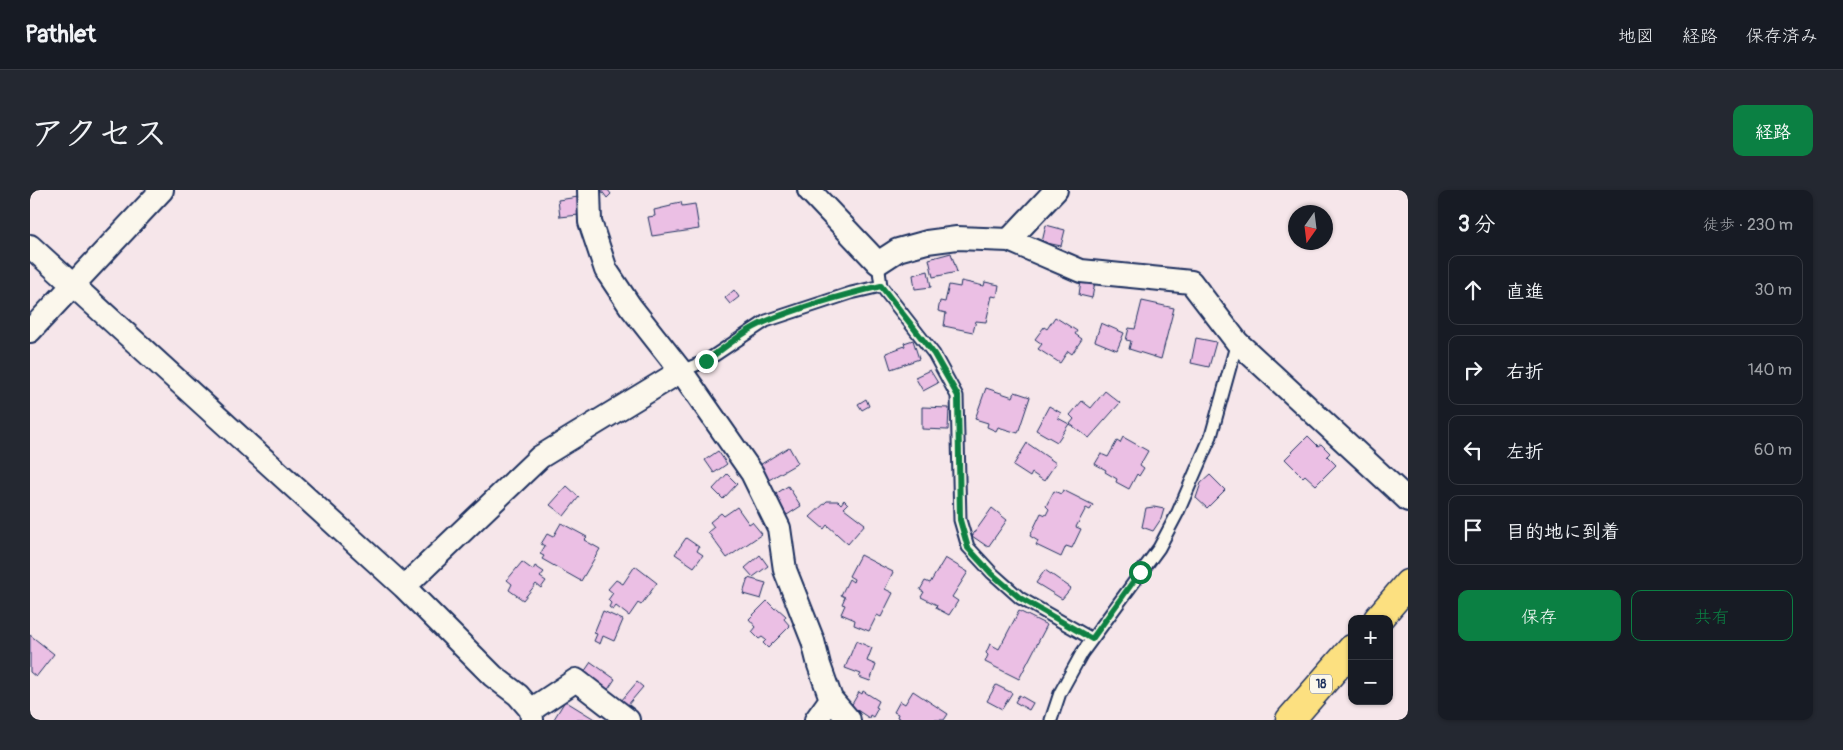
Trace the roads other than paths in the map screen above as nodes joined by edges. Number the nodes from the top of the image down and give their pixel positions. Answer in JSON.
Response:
{"nodes":[{"id":1,"x":162,"y":190,"type":"edge"},
{"id":2,"x":589,"y":190,"type":"edge"},
{"id":3,"x":809,"y":190,"type":"edge"},
{"id":4,"x":1056,"y":190,"type":"edge"},
{"id":5,"x":1009,"y":240,"type":"junction"},
{"id":6,"x":30,"y":246,"type":"edge"},
{"id":7,"x":878,"y":263,"type":"junction"},
{"id":8,"x":72,"y":286,"type":"junction"},
{"id":9,"x":881,"y":286,"type":"junction"},
{"id":10,"x":30,"y":331,"type":"edge"},
{"id":11,"x":1237,"y":342,"type":"junction"},
{"id":12,"x":680,"y":372,"type":"junction"},
{"id":13,"x":1408,"y":500,"type":"edge"},
{"id":14,"x":1408,"y":584,"type":"edge"},
{"id":15,"x":404,"y":587,"type":"junction"},
{"id":16,"x":1381,"y":615,"type":"edge"},
{"id":17,"x":1092,"y":639,"type":"junction"},
{"id":18,"x":1348,"y":654,"type":"edge"},
{"id":19,"x":831,"y":699,"type":"junction"},
{"id":20,"x":532,"y":715,"type":"edge"},
{"id":21,"x":628,"y":720,"type":"edge"},
{"id":22,"x":816,"y":720,"type":"edge"},
{"id":23,"x":849,"y":720,"type":"edge"},
{"id":24,"x":1051,"y":720,"type":"edge"},
{"id":25,"x":1290,"y":720,"type":"edge"}],
"edges":[{"from":1,"to":8,"type":"street"},
{"from":2,"to":12,"type":"street"},
{"from":3,"to":7,"type":"street"},
{"from":4,"to":5,"type":"street"},
{"from":5,"to":7,"type":"street"},
{"from":5,"to":11,"type":"street"},
{"from":6,"to":8,"type":"street"},
{"from":7,"to":9,"type":"lane"},
{"from":8,"to":10,"type":"street"},
{"from":8,"to":15,"type":"street"},
{"from":9,"to":12,"type":"lane"},
{"from":9,"to":17,"type":"lane"},
{"from":11,"to":13,"type":"street"},
{"from":11,"to":17,"type":"lane"},
{"from":12,"to":15,"type":"street"},
{"from":12,"to":19,"type":"street"},
{"from":14,"to":16,"type":"highway"},
{"from":15,"to":20,"type":"street"},
{"from":17,"to":24,"type":"lane"},
{"from":18,"to":25,"type":"highway","number":"18"},
{"from":19,"to":22,"type":"street"},
{"from":19,"to":23,"type":"street"},
{"from":20,"to":21,"type":"street"}]}
